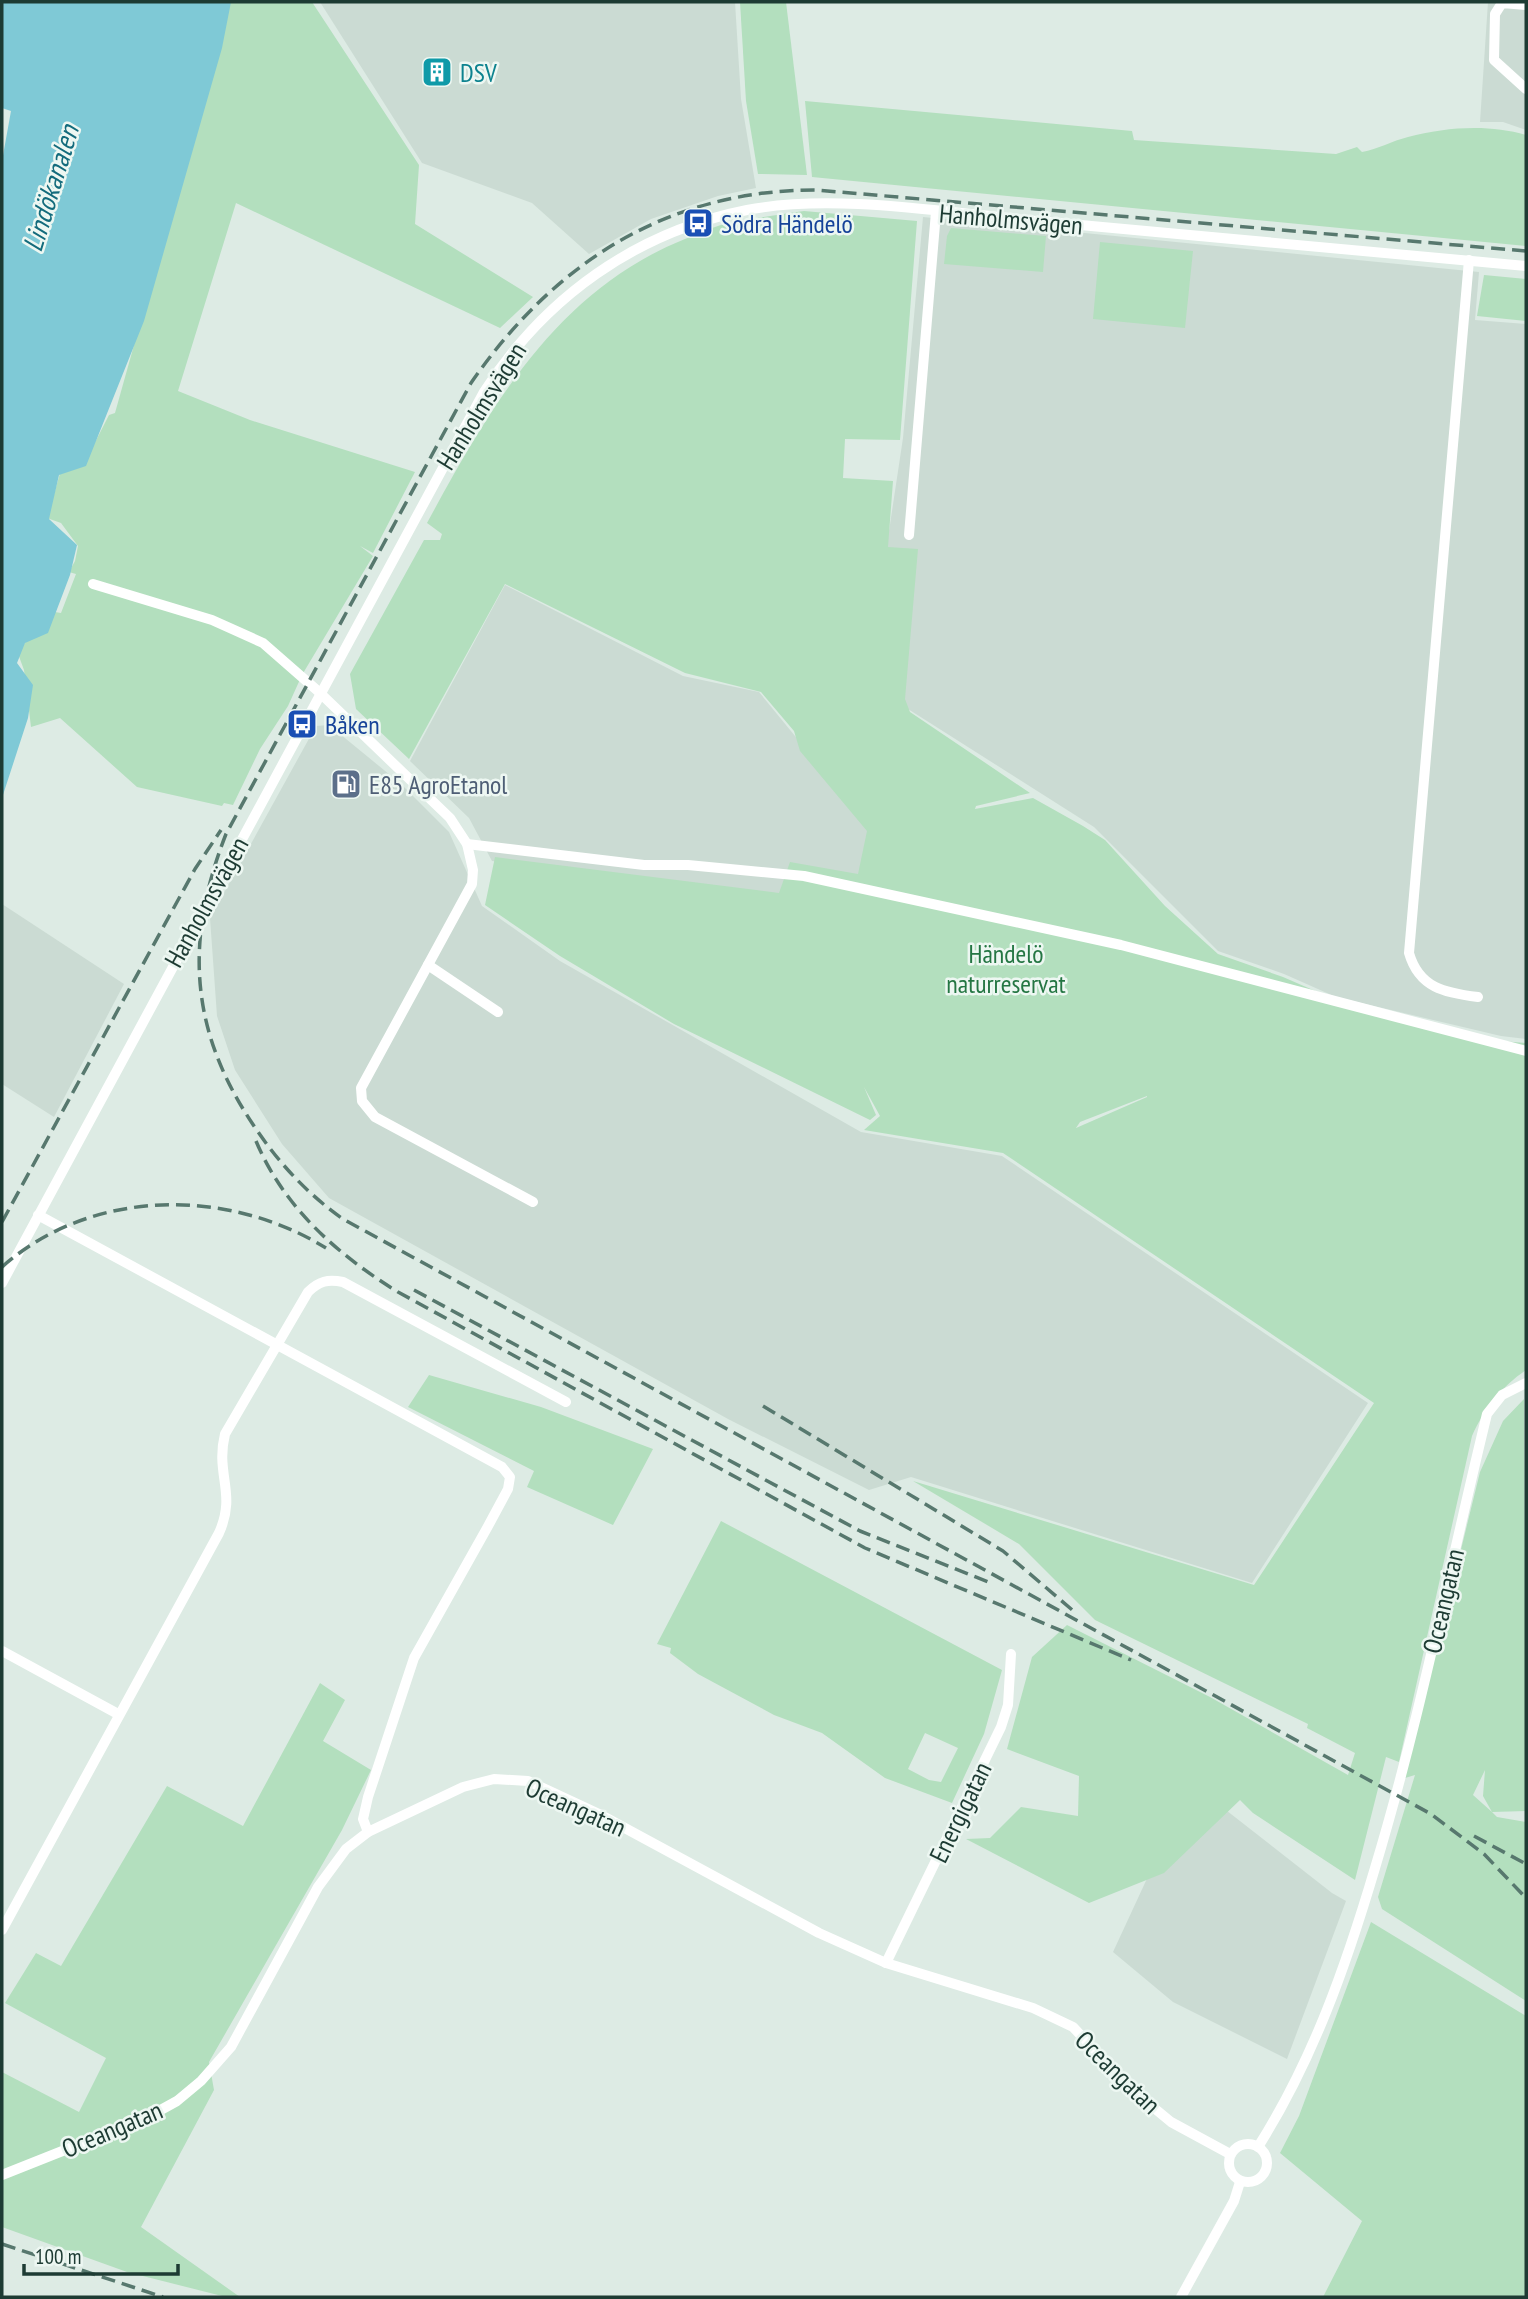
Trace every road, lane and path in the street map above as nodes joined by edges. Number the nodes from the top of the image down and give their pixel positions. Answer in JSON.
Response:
{"nodes":[{"id":1,"x":1526,"y":5,"type":"edge"},
{"id":2,"x":1526,"y":89,"type":"edge"},
{"id":3,"x":936,"y":212,"type":"junction"},
{"id":4,"x":1469,"y":260,"type":"junction"},
{"id":5,"x":1526,"y":265,"type":"edge"},
{"id":6,"x":909,"y":536,"type":"dead end"},
{"id":7,"x":93,"y":584,"type":"dead end"},
{"id":8,"x":319,"y":692,"type":"junction"},
{"id":9,"x":467,"y":844,"type":"junction"},
{"id":10,"x":428,"y":965,"type":"junction"},
{"id":11,"x":1478,"y":997,"type":"dead end"},
{"id":12,"x":498,"y":1012,"type":"dead end"},
{"id":13,"x":1526,"y":1051,"type":"edge"},
{"id":14,"x":533,"y":1202,"type":"dead end"},
{"id":15,"x":38,"y":1215,"type":"junction"},
{"id":16,"x":2,"y":1283,"type":"edge"},
{"id":17,"x":277,"y":1345,"type":"junction"},
{"id":18,"x":1526,"y":1383,"type":"edge"},
{"id":19,"x":566,"y":1402,"type":"dead end"},
{"id":20,"x":2,"y":1651,"type":"edge"},
{"id":21,"x":1011,"y":1654,"type":"dead end"},
{"id":22,"x":118,"y":1714,"type":"junction"},
{"id":23,"x":368,"y":1832,"type":"junction"},
{"id":24,"x":2,"y":1930,"type":"edge"},
{"id":25,"x":886,"y":1963,"type":"junction"},
{"id":26,"x":1258,"y":2147,"type":"junction"},
{"id":27,"x":1230,"y":2154,"type":"junction"},
{"id":28,"x":2,"y":2175,"type":"edge"},
{"id":29,"x":1240,"y":2182,"type":"junction"},
{"id":30,"x":1181,"y":2297,"type":"edge"}],
"edges":[{"from":1,"to":2,"type":"street"},
{"from":3,"to":4,"type":"street","name":"Hanholmsvägen"},
{"from":3,"to":6,"type":"street"},
{"from":3,"to":8,"type":"street","name":"Hanholmsvägen"},
{"from":4,"to":5,"type":"street","name":"Hanholmsvägen"},
{"from":4,"to":11,"type":"street"},
{"from":7,"to":8,"type":"street"},
{"from":8,"to":9,"type":"street"},
{"from":8,"to":15,"type":"street","name":"Hanholmsvägen"},
{"from":9,"to":10,"type":"street"},
{"from":9,"to":13,"type":"street"},
{"from":10,"to":12,"type":"street"},
{"from":10,"to":14,"type":"street"},
{"from":15,"to":16,"type":"street","name":"Hanholmsvägen"},
{"from":15,"to":17,"type":"street"},
{"from":17,"to":19,"type":"street"},
{"from":17,"to":22,"type":"street"},
{"from":17,"to":23,"type":"street"},
{"from":18,"to":26,"type":"street","name":"Oceangatan"},
{"from":20,"to":22,"type":"street"},
{"from":21,"to":25,"type":"street","name":"Energigatan"},
{"from":22,"to":24,"type":"street"},
{"from":23,"to":25,"type":"street","name":"Oceangatan"},
{"from":23,"to":28,"type":"street","name":"Oceangatan"},
{"from":25,"to":27,"type":"street","name":"Oceangatan"},
{"from":26,"to":27,"type":"street"},
{"from":26,"to":29,"type":"street"},
{"from":27,"to":29,"type":"street"},
{"from":29,"to":30,"type":"street"}]}
